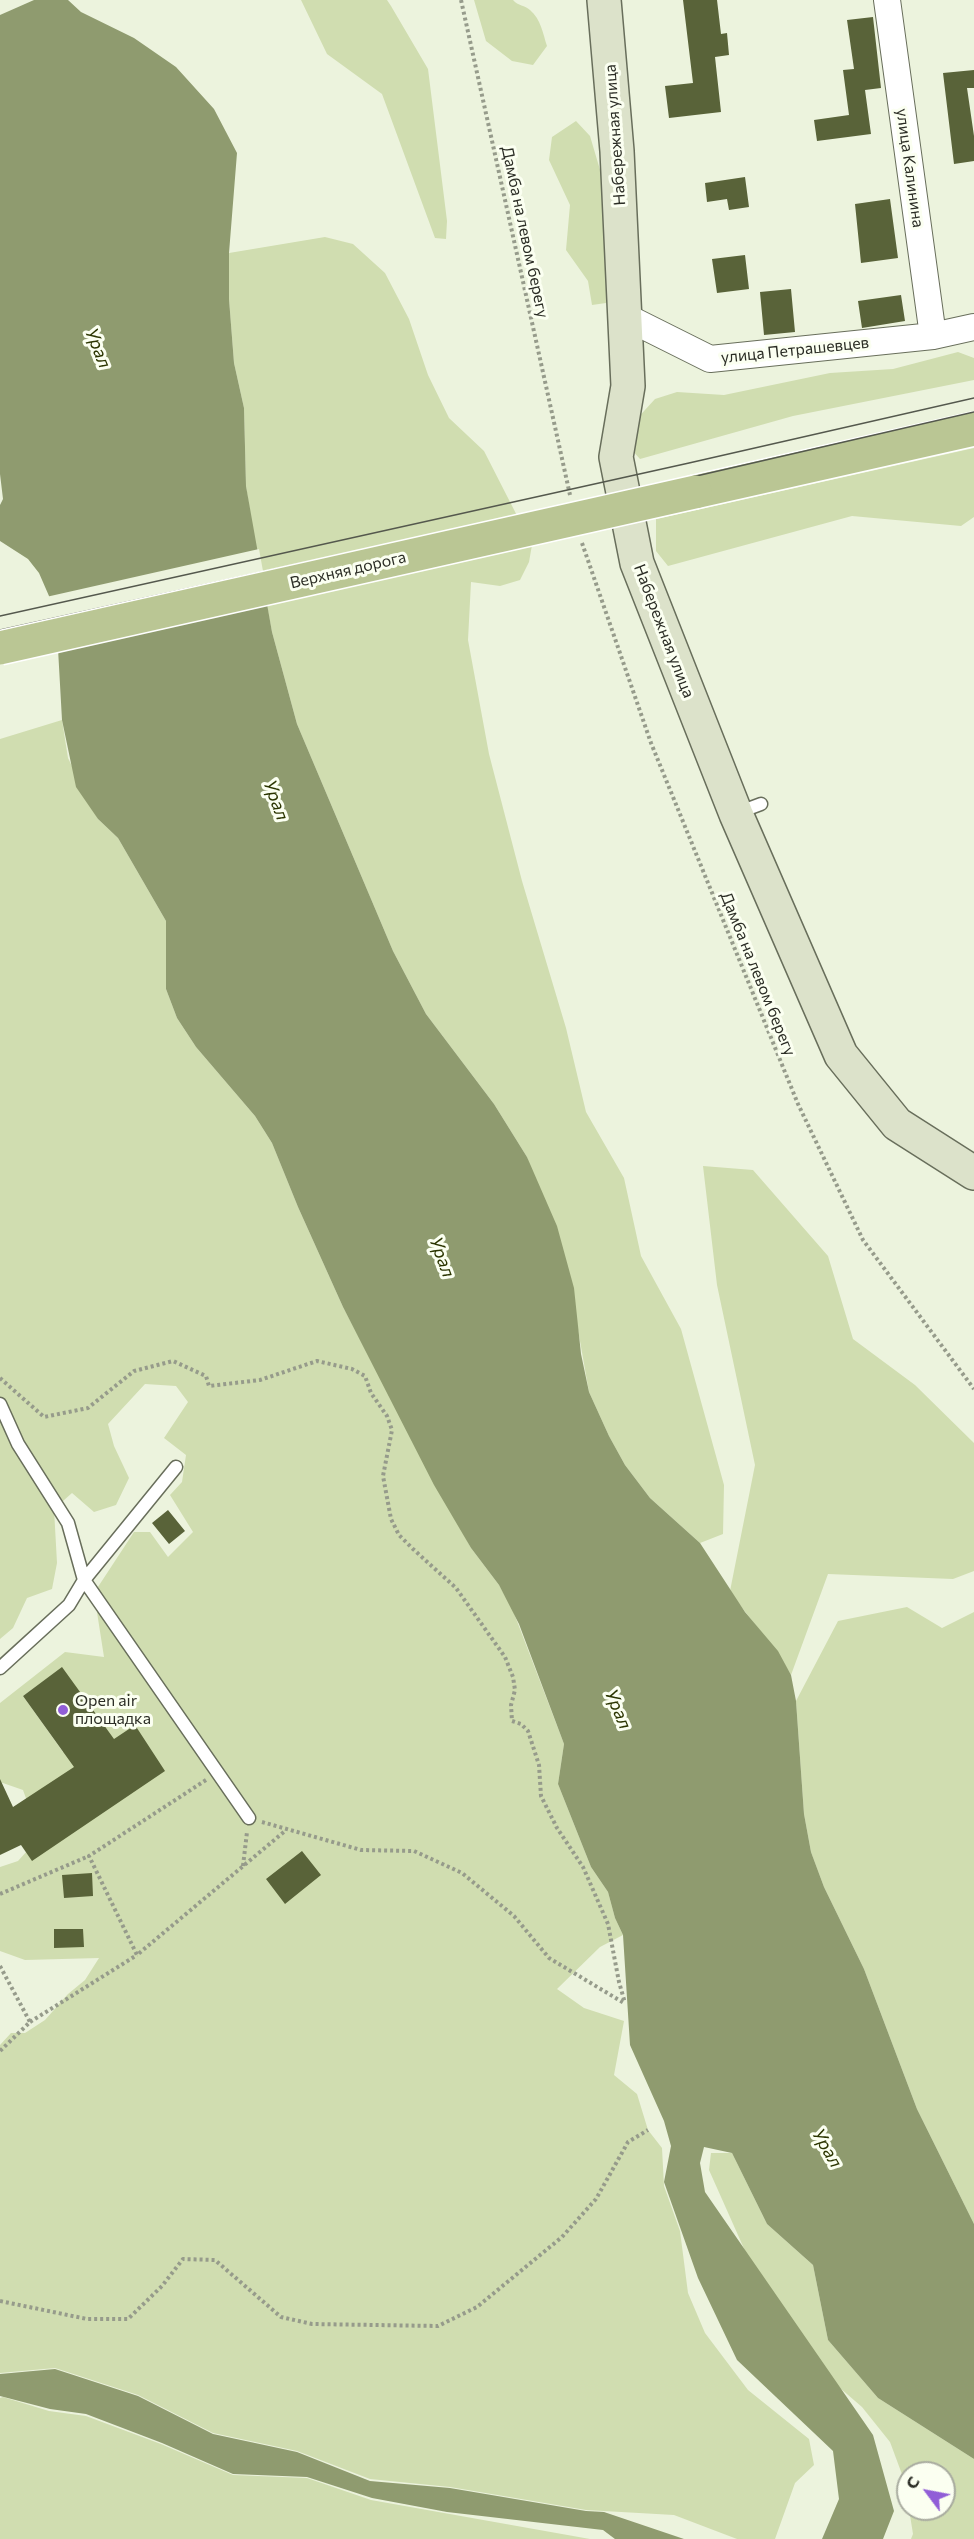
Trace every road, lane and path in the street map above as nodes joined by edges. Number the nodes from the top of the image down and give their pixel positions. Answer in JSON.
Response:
{"nodes":[{"id":1,"x":461,"y":0,"type":"edge"},
{"id":2,"x":604,"y":0,"type":"edge"},
{"id":3,"x":886,"y":0,"type":"edge"},
{"id":4,"x":626,"y":317,"type":"junction"},
{"id":5,"x":974,"y":327,"type":"edge"},
{"id":6,"x":933,"y":336,"type":"junction"},
{"id":7,"x":974,"y":429,"type":"edge"},
{"id":8,"x":564,"y":469,"type":"dead end"},
{"id":9,"x":581,"y":538,"type":"dead end"},
{"id":10,"x":0,"y":648,"type":"edge"},
{"id":11,"x":974,"y":1173,"type":"edge"},
{"id":12,"x":0,"y":1378,"type":"edge"},
{"id":13,"x":974,"y":1389,"type":"edge"},
{"id":14,"x":0,"y":1404,"type":"edge"},
{"id":15,"x":176,"y":1467,"type":"dead end"},
{"id":16,"x":84,"y":1580,"type":"junction"},
{"id":17,"x":0,"y":1668,"type":"edge"},
{"id":18,"x":218,"y":1772,"type":"junction"},
{"id":19,"x":249,"y":1818,"type":"junction"},
{"id":20,"x":286,"y":1830,"type":"junction"},
{"id":21,"x":89,"y":1856,"type":"junction"},
{"id":22,"x":243,"y":1866,"type":"junction"},
{"id":23,"x":0,"y":1894,"type":"edge"},
{"id":24,"x":137,"y":1955,"type":"junction"},
{"id":25,"x":0,"y":1966,"type":"edge"},
{"id":26,"x":30,"y":2022,"type":"junction"},
{"id":27,"x":0,"y":2051,"type":"edge"},
{"id":28,"x":648,"y":2130,"type":"dead end"},
{"id":29,"x":0,"y":2301,"type":"edge"}],
"edges":[{"from":1,"to":8,"type":"path","name":"Дамба на левом берегу"},
{"from":2,"to":4,"type":"main road","name":"Набережная улица"},
{"from":3,"to":6,"type":"street","name":"улица Калинина"},
{"from":4,"to":6,"type":"street","name":"улица Петрашевцев"},
{"from":4,"to":11,"type":"main road","name":"Набережная улица"},
{"from":5,"to":6,"type":"street","name":"улица Петрашевцев"},
{"from":7,"to":10,"type":"main road","name":"Верхняя дорога","bridge":true},
{"from":9,"to":13,"type":"path","name":"Дамба на левом берегу"},
{"from":12,"to":20,"type":"path"},
{"from":14,"to":16,"type":"lane"},
{"from":15,"to":16,"type":"lane"},
{"from":16,"to":17,"type":"lane"},
{"from":16,"to":18,"type":"lane"},
{"from":18,"to":19,"type":"lane"},
{"from":18,"to":21,"type":"path"},
{"from":19,"to":20,"type":"path"},
{"from":19,"to":22,"type":"path"},
{"from":20,"to":22,"type":"path"},
{"from":21,"to":23,"type":"path"},
{"from":21,"to":24,"type":"path"},
{"from":22,"to":24,"type":"path"},
{"from":24,"to":26,"type":"path"},
{"from":25,"to":26,"type":"path"},
{"from":26,"to":27,"type":"path"},
{"from":28,"to":29,"type":"path"}]}
